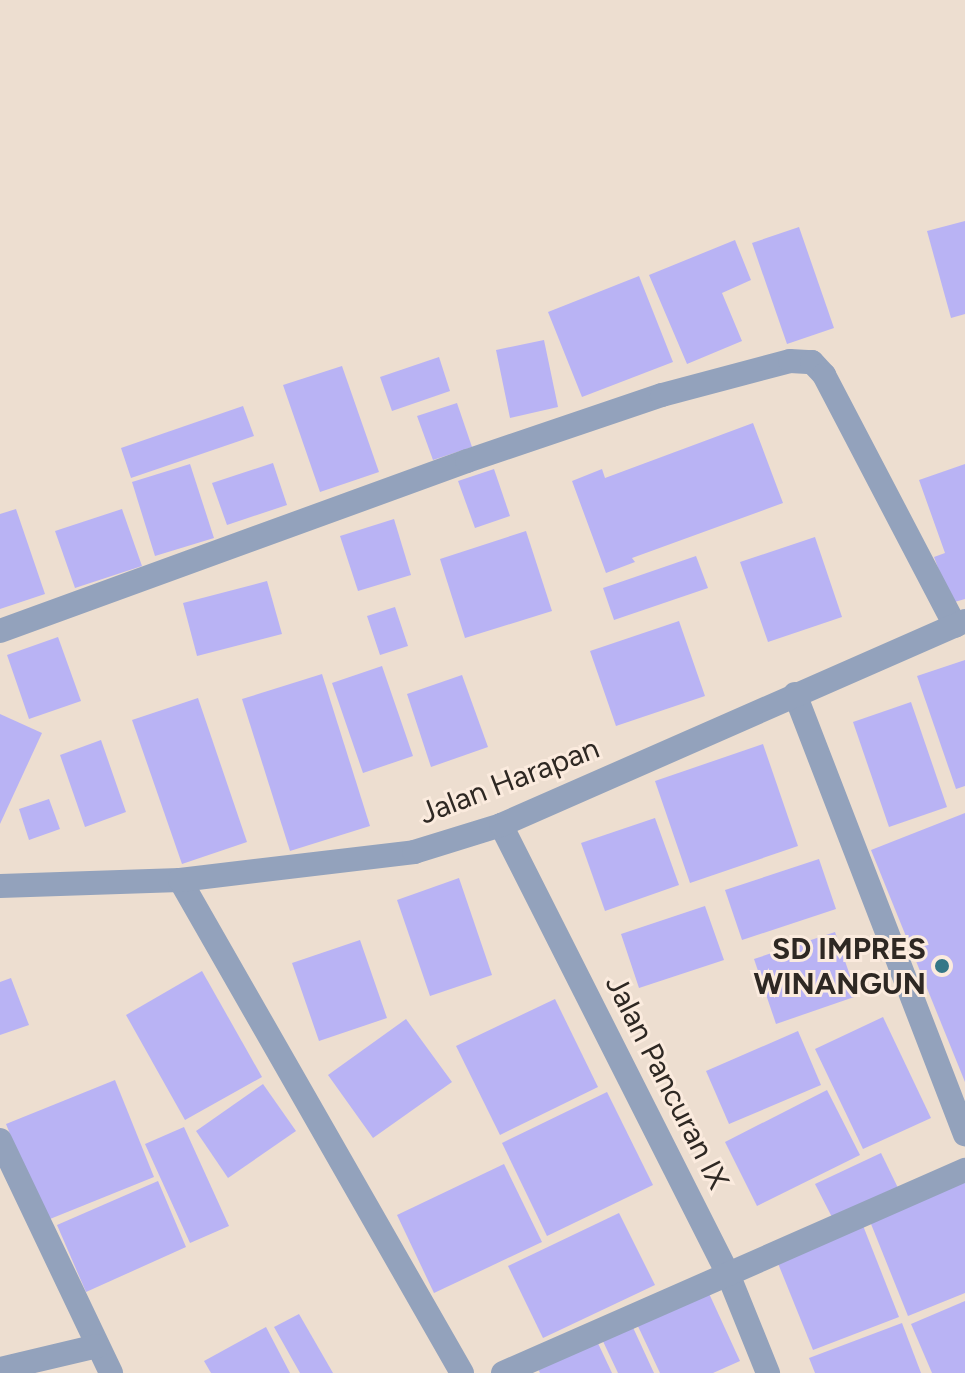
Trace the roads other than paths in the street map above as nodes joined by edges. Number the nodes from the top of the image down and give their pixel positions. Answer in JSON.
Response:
{"nodes":[{"id":1,"x":960,"y":624,"type":"edge"},
{"id":2,"x":0,"y":631,"type":"edge"},
{"id":3,"x":795,"y":694,"type":"junction"},
{"id":4,"x":501,"y":825,"type":"junction"},
{"id":5,"x":180,"y":880,"type":"junction"},
{"id":6,"x":0,"y":886,"type":"edge"},
{"id":7,"x":965,"y":1134,"type":"edge"},
{"id":8,"x":0,"y":1140,"type":"edge"},
{"id":9,"x":965,"y":1170,"type":"edge"},
{"id":10,"x":728,"y":1274,"type":"junction"},
{"id":11,"x":97,"y":1346,"type":"junction"},
{"id":12,"x":0,"y":1369,"type":"edge"},
{"id":13,"x":111,"y":1373,"type":"edge"},
{"id":14,"x":462,"y":1373,"type":"edge"},
{"id":15,"x":503,"y":1373,"type":"edge"},
{"id":16,"x":768,"y":1373,"type":"edge"}],
"edges":[{"from":1,"to":2,"type":"street"},
{"from":1,"to":3,"type":"street","name":"Jalan Harapan"},
{"from":3,"to":4,"type":"street","name":"Jalan Harapan"},
{"from":3,"to":7,"type":"street"},
{"from":4,"to":5,"type":"street","name":"Jalan Harapan"},
{"from":4,"to":10,"type":"street","name":"Jalan Pancuran IX"},
{"from":5,"to":6,"type":"street","name":"Jalan Harapan"},
{"from":5,"to":14,"type":"street"},
{"from":8,"to":11,"type":"street"},
{"from":9,"to":10,"type":"street"},
{"from":10,"to":15,"type":"street"},
{"from":10,"to":16,"type":"street","name":"Jalan Pancuran IX"},
{"from":11,"to":12,"type":"street"},
{"from":11,"to":13,"type":"street"}]}
